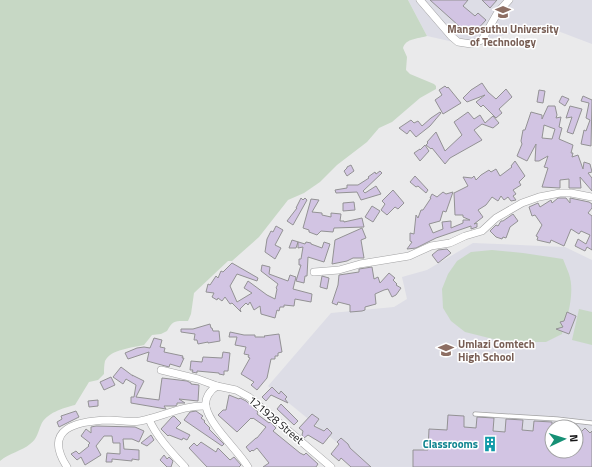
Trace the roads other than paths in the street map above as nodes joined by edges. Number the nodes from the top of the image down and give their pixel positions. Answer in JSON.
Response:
{"nodes":[{"id":1,"x":420,"y":0,"type":"edge"},
{"id":2,"x":508,"y":0,"type":"edge"},
{"id":3,"x":592,"y":198,"type":"edge"},
{"id":4,"x":314,"y":272,"type":"dead end"},
{"id":5,"x":161,"y":370,"type":"dead end"},
{"id":6,"x":217,"y":386,"type":"junction"},
{"id":7,"x":206,"y":406,"type":"junction"},
{"id":8,"x":475,"y":414,"type":"dead end"},
{"id":9,"x":149,"y":419,"type":"junction"},
{"id":10,"x":592,"y":423,"type":"edge"},
{"id":11,"x":67,"y":467,"type":"edge"},
{"id":12,"x":185,"y":467,"type":"edge"},
{"id":13,"x":248,"y":467,"type":"edge"},
{"id":14,"x":331,"y":467,"type":"edge"}],
"edges":[{"from":1,"to":2,"type":"street"},
{"from":3,"to":4,"type":"street"},
{"from":5,"to":6,"type":"street","name":"121928 Street"},
{"from":6,"to":7,"type":"street"},
{"from":6,"to":14,"type":"street","name":"121928 Street"},
{"from":7,"to":9,"type":"street"},
{"from":7,"to":13,"type":"street"},
{"from":8,"to":10,"type":"lane"},
{"from":9,"to":11,"type":"street"},
{"from":9,"to":12,"type":"street"}]}
